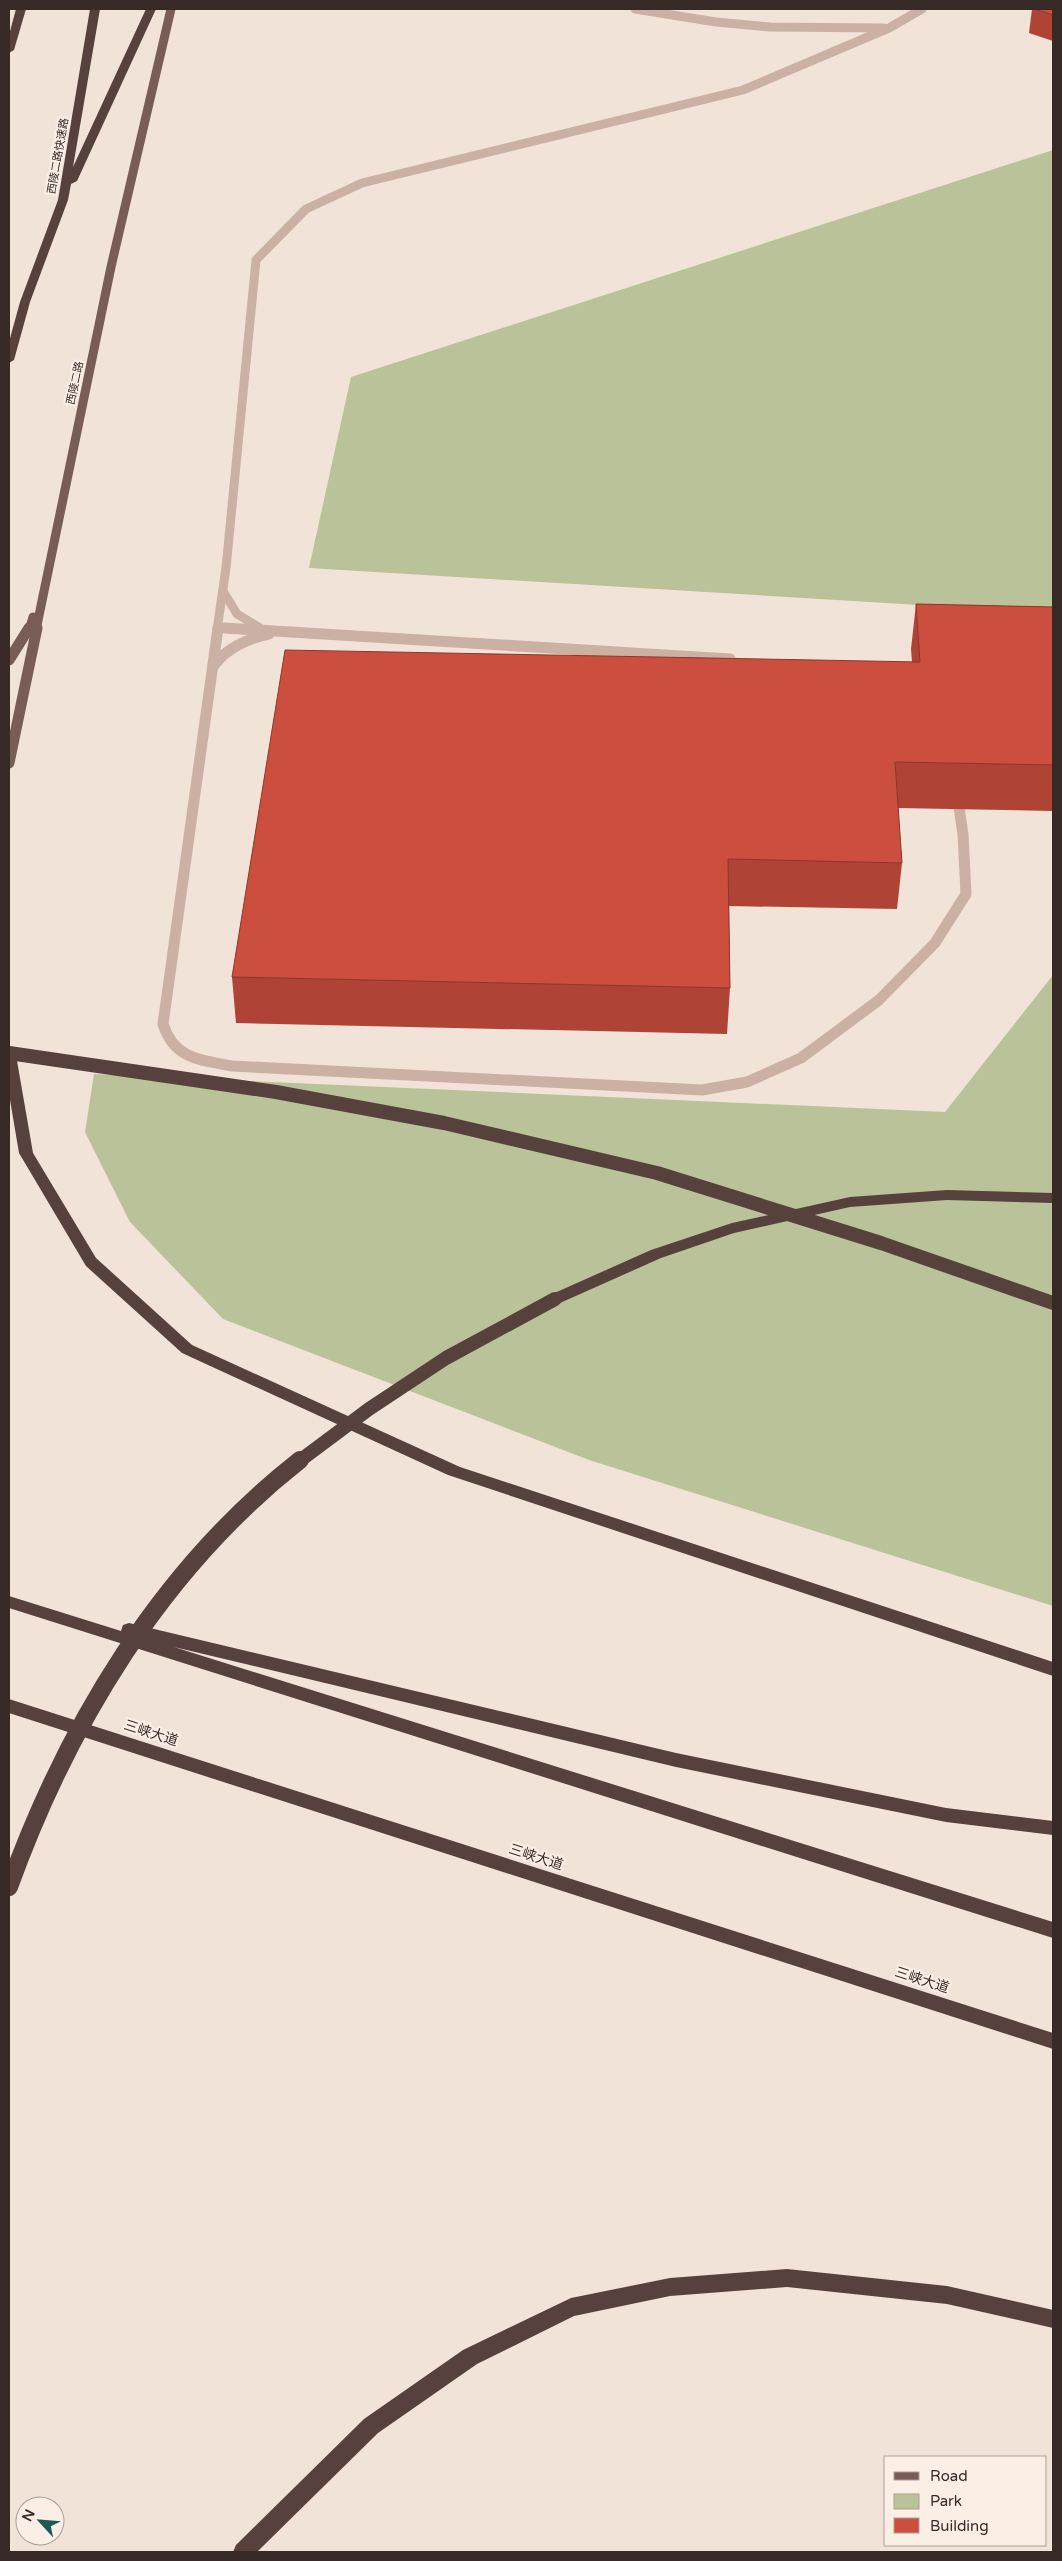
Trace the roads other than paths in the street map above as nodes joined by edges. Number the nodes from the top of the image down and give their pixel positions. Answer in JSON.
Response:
{"nodes":[{"id":1,"x":21,"y":9,"type":"edge"},
{"id":2,"x":96,"y":9,"type":"edge"},
{"id":3,"x":151,"y":9,"type":"edge"},
{"id":4,"x":171,"y":9,"type":"edge"},
{"id":5,"x":635,"y":9,"type":"edge"},
{"id":6,"x":922,"y":9,"type":"edge"},
{"id":7,"x":889,"y":28,"type":"junction"},
{"id":8,"x":9,"y":50,"type":"edge"},
{"id":9,"x":63,"y":200,"type":"junction"},
{"id":10,"x":9,"y":360,"type":"edge"},
{"id":11,"x":45,"y":584,"type":"junction"},
{"id":12,"x":223,"y":588,"type":"junction"},
{"id":13,"x":217,"y":628,"type":"junction"},
{"id":14,"x":276,"y":631,"type":"junction"},
{"id":15,"x":9,"y":660,"type":"edge"},
{"id":16,"x":743,"y":660,"type":"edge"},
{"id":17,"x":211,"y":670,"type":"junction"},
{"id":18,"x":9,"y":763,"type":"edge"},
{"id":19,"x":956,"y":786,"type":"edge"},
{"id":20,"x":9,"y":1054,"type":"edge"},
{"id":21,"x":1053,"y":1198,"type":"edge"},
{"id":22,"x":1053,"y":1303,"type":"edge"},
{"id":23,"x":9,"y":1602,"type":"edge"},
{"id":24,"x":1053,"y":1669,"type":"edge"},
{"id":25,"x":9,"y":1706,"type":"edge"},
{"id":26,"x":1053,"y":1828,"type":"edge"},
{"id":27,"x":9,"y":1887,"type":"edge"},
{"id":28,"x":1053,"y":1930,"type":"edge"},
{"id":29,"x":1053,"y":2041,"type":"edge"},
{"id":30,"x":1053,"y":2319,"type":"edge"},
{"id":31,"x":243,"y":2552,"type":"edge"}],
"edges":[{"from":1,"to":8,"type":"highway"},
{"from":2,"to":9,"type":"highway","name":"西陵二路快速路"},
{"from":3,"to":9,"type":"highway"},
{"from":4,"to":11,"type":"main road","name":"西陵二路"},
{"from":5,"to":7,"type":"lane"},
{"from":6,"to":7,"type":"lane"},
{"from":7,"to":12,"type":"lane"},
{"from":9,"to":10,"type":"highway","name":"西陵二路快速路"},
{"from":11,"to":15,"type":"main road"},
{"from":11,"to":18,"type":"main road","name":"西陵二路"},
{"from":12,"to":13,"type":"lane"},
{"from":12,"to":14,"type":"lane"},
{"from":13,"to":14,"type":"lane"},
{"from":13,"to":17,"type":"lane"},
{"from":14,"to":16,"type":"lane"},
{"from":14,"to":17,"type":"lane"},
{"from":17,"to":19,"type":"lane"},
{"from":20,"to":22,"type":"highway","bridge":true},
{"from":20,"to":24,"type":"highway"},
{"from":21,"to":27,"type":"highway","bridge":true},
{"from":23,"to":26,"type":"highway"},
{"from":23,"to":28,"type":"highway"},
{"from":25,"to":29,"type":"highway","name":"三峡大道"},
{"from":30,"to":31,"type":"highway"}]}
